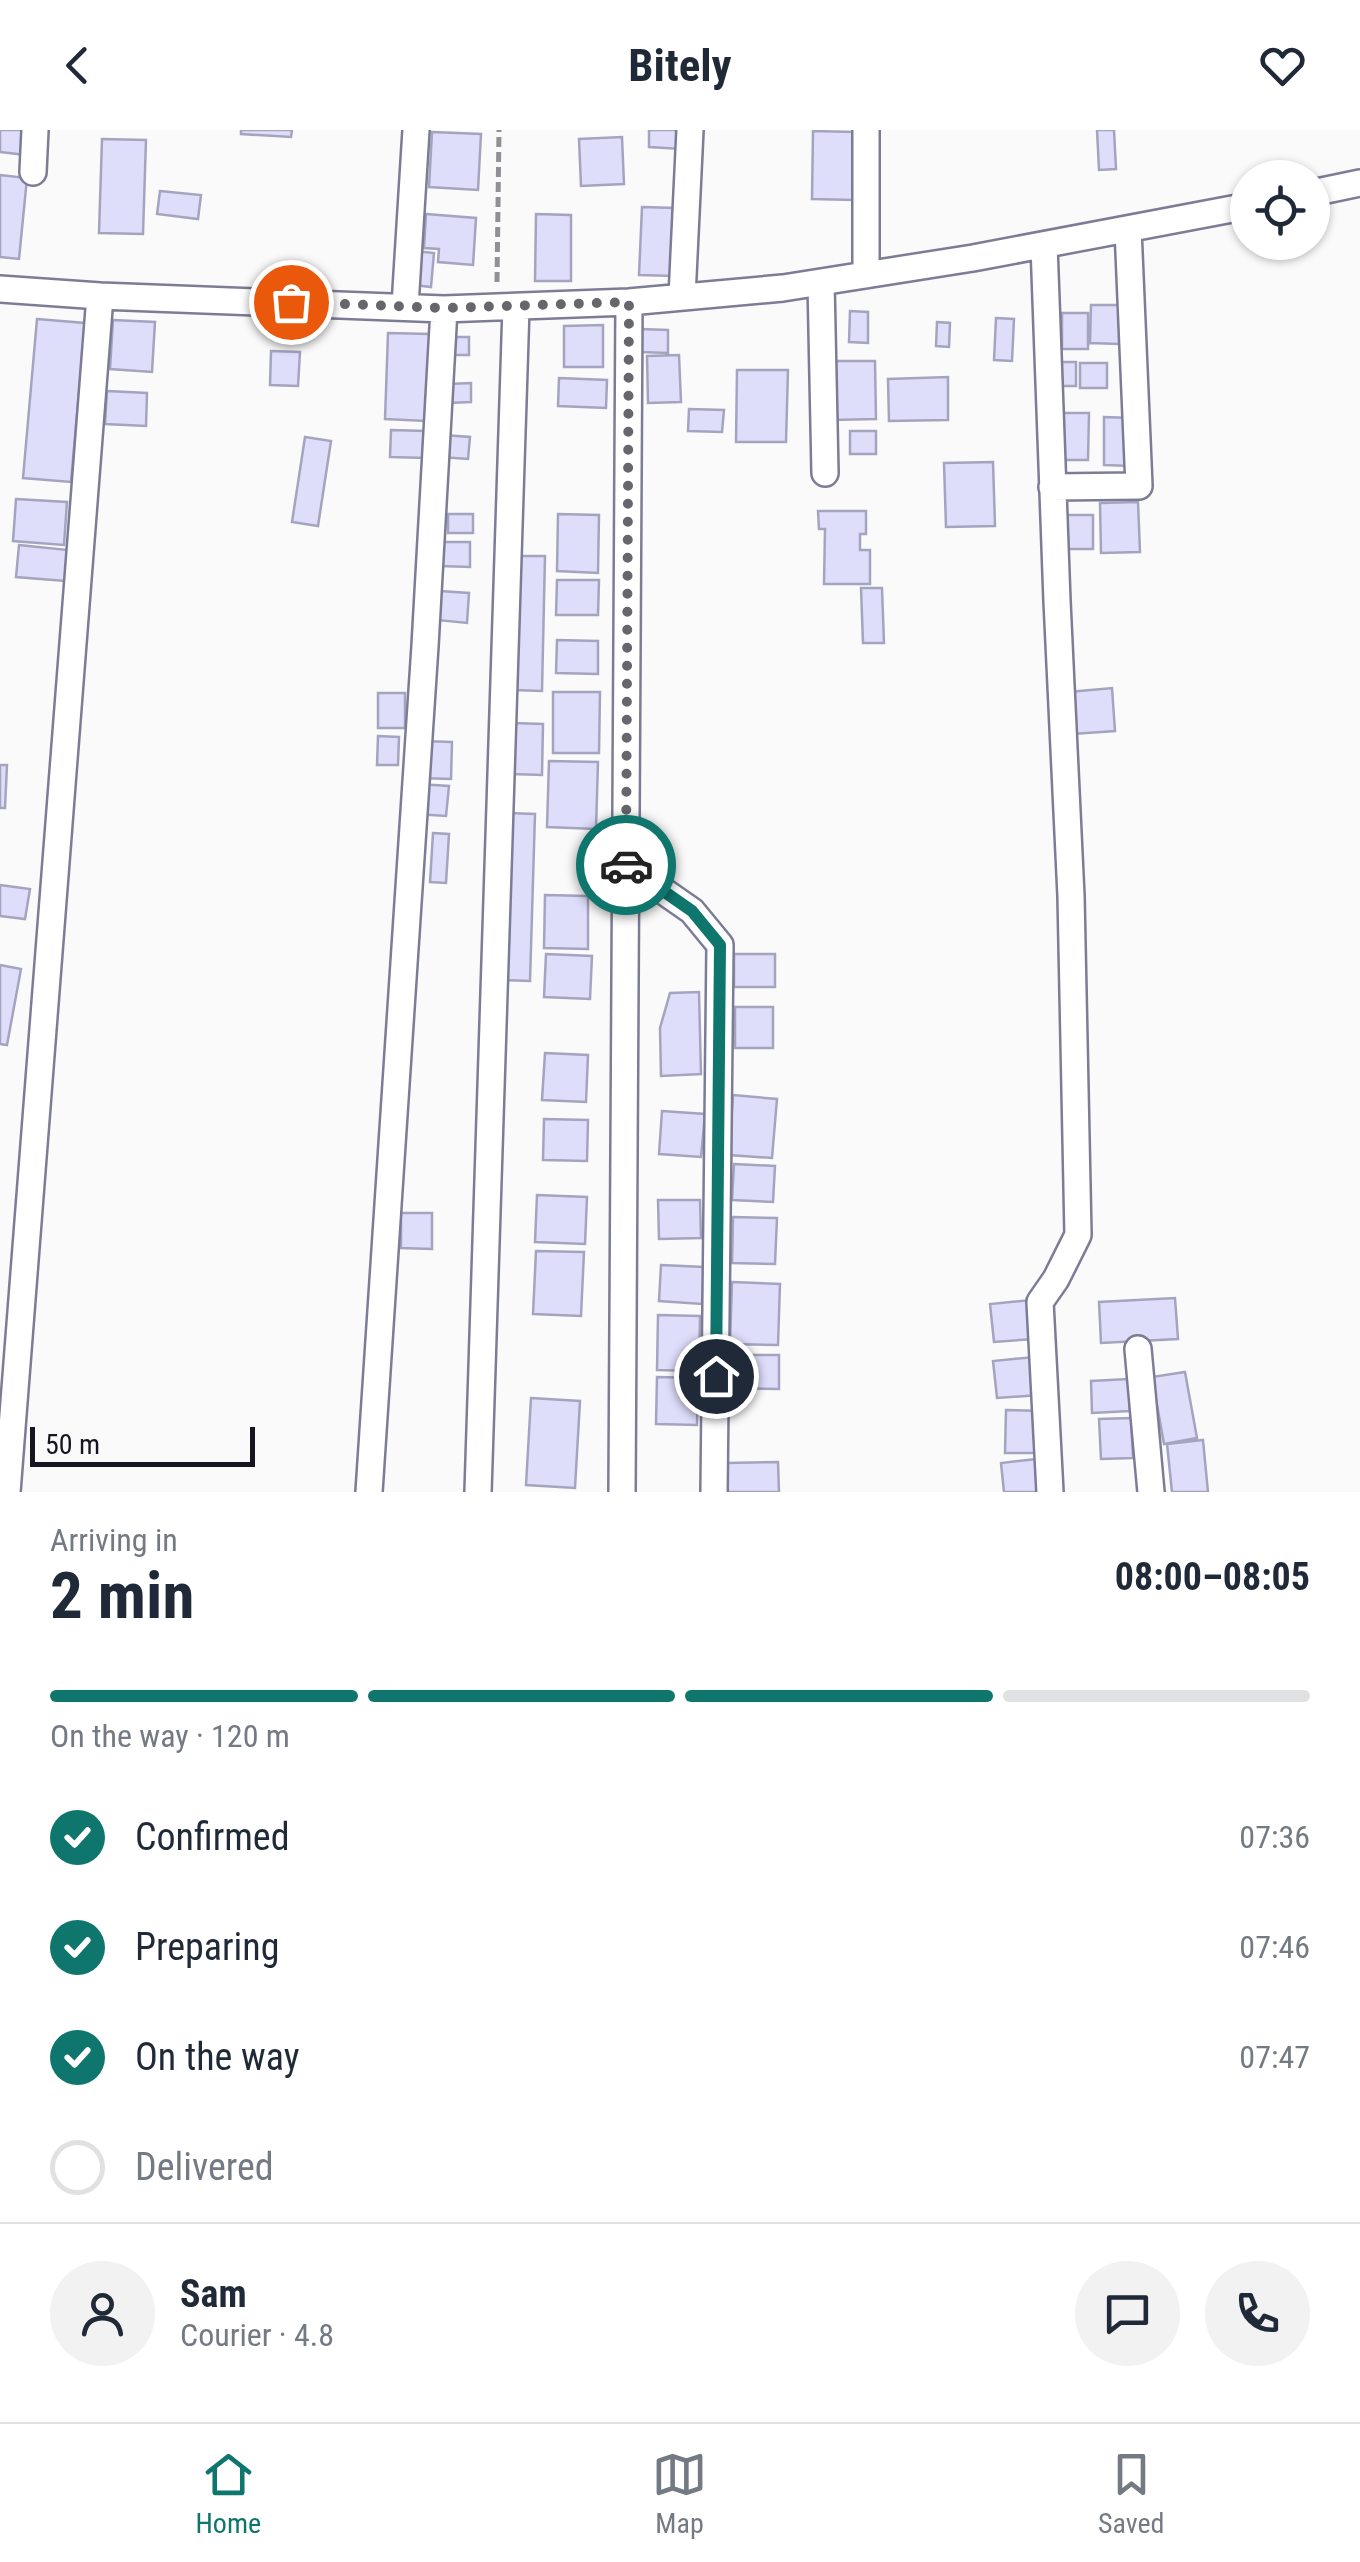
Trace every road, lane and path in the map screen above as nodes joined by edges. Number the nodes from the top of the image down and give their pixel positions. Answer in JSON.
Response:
{"nodes":[{"id":1,"x":35,"y":130,"type":"edge"},
{"id":2,"x":416,"y":130,"type":"edge"},
{"id":3,"x":499,"y":130,"type":"edge"},
{"id":4,"x":690,"y":130,"type":"edge"},
{"id":5,"x":866,"y":130,"type":"edge"},
{"id":6,"x":32,"y":172,"type":"dead end"},
{"id":7,"x":1360,"y":183,"type":"edge"},
{"id":8,"x":1330,"y":189,"type":"edge"},
{"id":9,"x":1230,"y":209,"type":"edge"},
{"id":10,"x":1128,"y":229,"type":"junction"},
{"id":11,"x":1044,"y":245,"type":"junction"},
{"id":12,"x":866,"y":275,"type":"junction"},
{"id":13,"x":821,"y":282,"type":"junction"},
{"id":14,"x":0,"y":289,"type":"edge"},
{"id":15,"x":100,"y":296,"type":"junction"},
{"id":16,"x":682,"y":297,"type":"junction"},
{"id":17,"x":629,"y":302,"type":"junction"},
{"id":18,"x":406,"y":306,"type":"junction"},
{"id":19,"x":506,"y":307,"type":"junction"},
{"id":20,"x":444,"y":308,"type":"junction"},
{"id":21,"x":826,"y":472,"type":"dead end"},
{"id":22,"x":1052,"y":487,"type":"junction"},
{"id":23,"x":626,"y":865,"type":"junction"},
{"id":24,"x":1138,"y":1349,"type":"dead end"},
{"id":25,"x":7,"y":1492,"type":"edge"},
{"id":26,"x":369,"y":1492,"type":"edge"},
{"id":27,"x":478,"y":1492,"type":"edge"},
{"id":28,"x":622,"y":1492,"type":"edge"},
{"id":29,"x":714,"y":1492,"type":"edge"},
{"id":30,"x":1050,"y":1492,"type":"edge"},
{"id":31,"x":1151,"y":1492,"type":"edge"}],
"edges":[{"from":1,"to":6,"type":"street"},
{"from":2,"to":18,"type":"street"},
{"from":3,"to":19,"type":"path"},
{"from":4,"to":16,"type":"street"},
{"from":5,"to":12,"type":"street"},
{"from":7,"to":8,"type":"street"},
{"from":9,"to":10,"type":"street"},
{"from":10,"to":11,"type":"street"},
{"from":10,"to":22,"type":"street"},
{"from":11,"to":12,"type":"street"},
{"from":11,"to":22,"type":"street"},
{"from":12,"to":13,"type":"street"},
{"from":13,"to":16,"type":"street"},
{"from":13,"to":21,"type":"street"},
{"from":14,"to":15,"type":"street"},
{"from":15,"to":18,"type":"street"},
{"from":15,"to":25,"type":"street"},
{"from":16,"to":17,"type":"street"},
{"from":17,"to":19,"type":"street"},
{"from":17,"to":23,"type":"street"},
{"from":18,"to":20,"type":"street"},
{"from":19,"to":20,"type":"street"},
{"from":19,"to":27,"type":"street"},
{"from":20,"to":26,"type":"street"},
{"from":22,"to":30,"type":"street"},
{"from":23,"to":28,"type":"street"},
{"from":23,"to":29,"type":"street"},
{"from":24,"to":31,"type":"street"}]}
